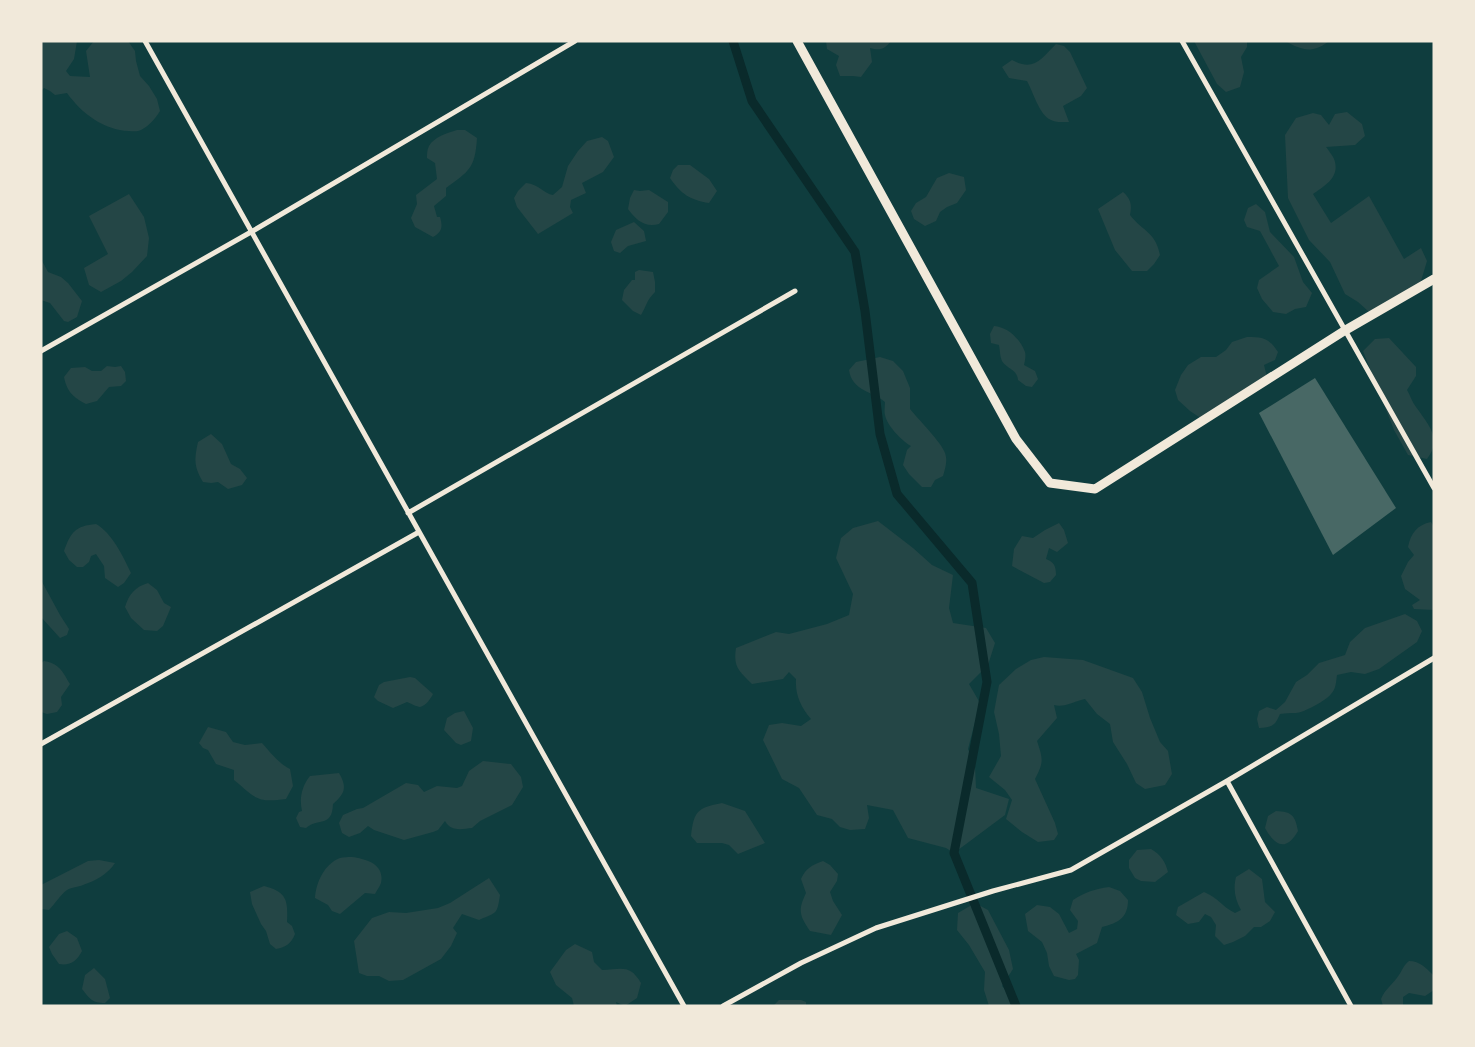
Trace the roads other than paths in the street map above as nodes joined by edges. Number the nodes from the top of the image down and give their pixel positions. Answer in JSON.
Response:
{"nodes":[{"id":1,"x":145,"y":41,"type":"edge"},
{"id":2,"x":575,"y":41,"type":"edge"},
{"id":3,"x":798,"y":41,"type":"edge"},
{"id":4,"x":1182,"y":41,"type":"edge"},
{"id":5,"x":251,"y":232,"type":"junction"},
{"id":6,"x":1434,"y":279,"type":"edge"},
{"id":7,"x":796,"y":291,"type":"dead end"},
{"id":8,"x":1344,"y":331,"type":"junction"},
{"id":9,"x":41,"y":352,"type":"edge"},
{"id":10,"x":1434,"y":488,"type":"edge"},
{"id":11,"x":408,"y":513,"type":"junction"},
{"id":12,"x":419,"y":532,"type":"junction"},
{"id":13,"x":1434,"y":658,"type":"edge"},
{"id":14,"x":41,"y":744,"type":"edge"},
{"id":15,"x":1227,"y":781,"type":"junction"},
{"id":16,"x":684,"y":1006,"type":"edge"},
{"id":17,"x":723,"y":1006,"type":"edge"},
{"id":18,"x":1351,"y":1006,"type":"edge"}],
"edges":[{"from":1,"to":5,"type":"street"},
{"from":2,"to":5,"type":"street"},
{"from":3,"to":8,"type":"street"},
{"from":4,"to":8,"type":"street"},
{"from":5,"to":9,"type":"street"},
{"from":5,"to":11,"type":"street"},
{"from":6,"to":8,"type":"street"},
{"from":7,"to":11,"type":"street"},
{"from":8,"to":10,"type":"street"},
{"from":11,"to":12,"type":"street"},
{"from":12,"to":14,"type":"street"},
{"from":12,"to":16,"type":"street"},
{"from":13,"to":15,"type":"street"},
{"from":15,"to":17,"type":"street"},
{"from":15,"to":18,"type":"street"}]}
